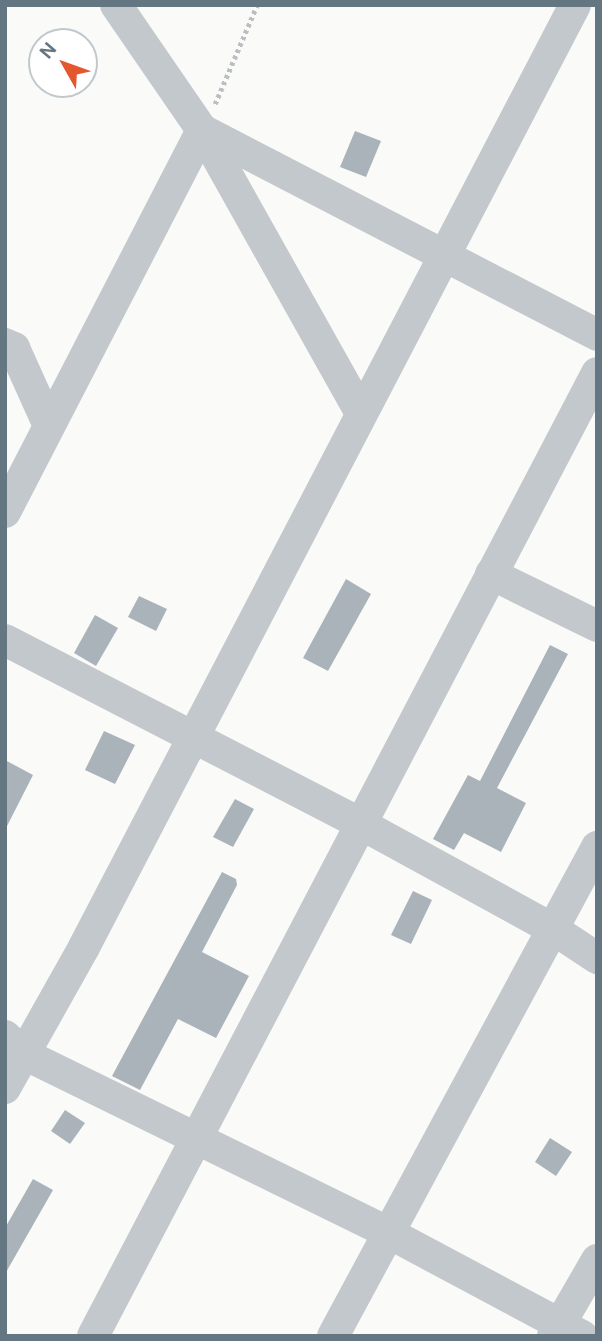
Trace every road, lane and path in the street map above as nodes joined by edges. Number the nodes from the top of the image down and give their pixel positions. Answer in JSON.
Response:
{"nodes":[{"id":1,"x":116,"y":5,"type":"edge"},
{"id":2,"x":257,"y":5,"type":"edge"},
{"id":3,"x":575,"y":5,"type":"edge"},
{"id":4,"x":202,"y":130,"type":"junction"},
{"id":5,"x":443,"y":255,"type":"junction"},
{"id":6,"x":597,"y":335,"type":"edge"},
{"id":7,"x":5,"y":344,"type":"edge"},
{"id":8,"x":597,"y":373,"type":"edge"},
{"id":9,"x":361,"y":413,"type":"junction"},
{"id":10,"x":50,"y":426,"type":"junction"},
{"id":11,"x":5,"y":512,"type":"edge"},
{"id":12,"x":492,"y":574,"type":"junction"},
{"id":13,"x":597,"y":626,"type":"edge"},
{"id":14,"x":5,"y":640,"type":"edge"},
{"id":15,"x":194,"y":734,"type":"junction"},
{"id":16,"x":361,"y":824,"type":"junction"},
{"id":17,"x":597,"y":847,"type":"edge"},
{"id":18,"x":553,"y":929,"type":"junction"},
{"id":19,"x":597,"y":958,"type":"edge"},
{"id":20,"x":15,"y":1045,"type":"edge"},
{"id":21,"x":5,"y":1088,"type":"edge"},
{"id":22,"x":196,"y":1139,"type":"junction"},
{"id":23,"x":389,"y":1233,"type":"junction"},
{"id":24,"x":597,"y":1260,"type":"edge"},
{"id":25,"x":564,"y":1332,"type":"edge"},
{"id":26,"x":93,"y":1336,"type":"edge"},
{"id":27,"x":333,"y":1336,"type":"edge"}],
"edges":[{"from":1,"to":4,"type":"street"},
{"from":2,"to":4,"type":"path"},
{"from":3,"to":5,"type":"street"},
{"from":4,"to":5,"type":"street"},
{"from":4,"to":9,"type":"street"},
{"from":4,"to":10,"type":"street"},
{"from":5,"to":6,"type":"street"},
{"from":5,"to":9,"type":"street"},
{"from":7,"to":10,"type":"street"},
{"from":8,"to":12,"type":"street"},
{"from":9,"to":15,"type":"street"},
{"from":10,"to":11,"type":"street"},
{"from":12,"to":13,"type":"street"},
{"from":12,"to":16,"type":"street"},
{"from":14,"to":15,"type":"street"},
{"from":15,"to":16,"type":"street"},
{"from":15,"to":20,"type":"street"},
{"from":16,"to":18,"type":"street"},
{"from":16,"to":22,"type":"street"},
{"from":17,"to":18,"type":"street"},
{"from":18,"to":19,"type":"street"},
{"from":18,"to":23,"type":"street"},
{"from":20,"to":21,"type":"street"},
{"from":20,"to":22,"type":"street"},
{"from":22,"to":23,"type":"street"},
{"from":22,"to":26,"type":"street"},
{"from":23,"to":25,"type":"street"},
{"from":23,"to":27,"type":"street"},
{"from":24,"to":25,"type":"street"}]}
